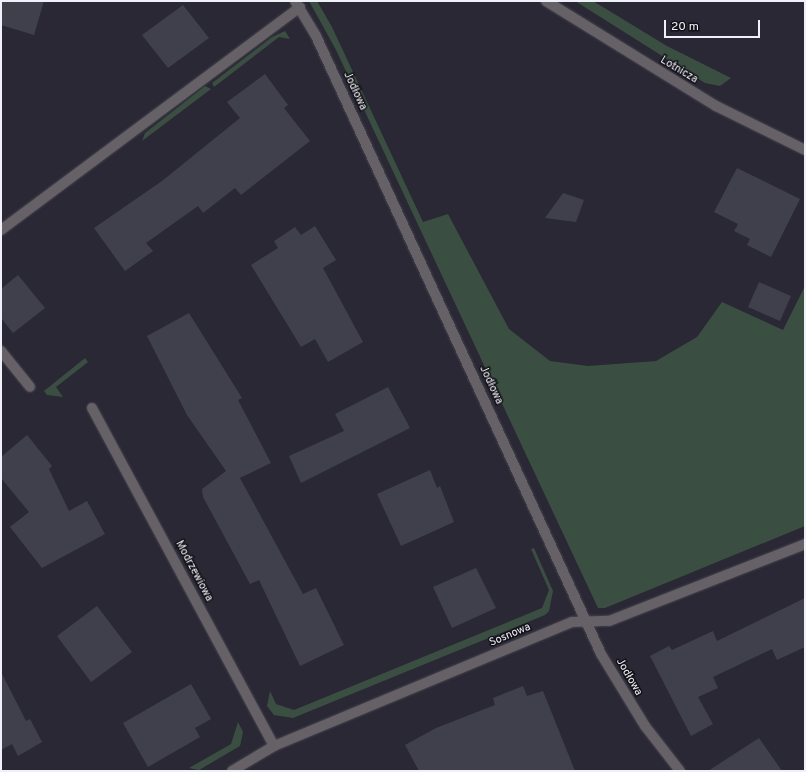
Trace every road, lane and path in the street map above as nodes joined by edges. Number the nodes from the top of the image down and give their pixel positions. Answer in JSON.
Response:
{"nodes":[{"id":1,"x":546,"y":1,"type":"edge"},
{"id":2,"x":298,"y":4,"type":"edge"},
{"id":3,"x":805,"y":150,"type":"edge"},
{"id":4,"x":1,"y":230,"type":"edge"},
{"id":5,"x":1,"y":351,"type":"edge"},
{"id":6,"x":30,"y":387,"type":"dead end"},
{"id":7,"x":92,"y":408,"type":"dead end"},
{"id":8,"x":805,"y":544,"type":"edge"},
{"id":9,"x":587,"y":622,"type":"junction"},
{"id":10,"x":274,"y":746,"type":"junction"},
{"id":11,"x":232,"y":771,"type":"edge"},
{"id":12,"x":680,"y":771,"type":"edge"}],
"edges":[{"from":1,"to":3,"type":"street","name":"Lotnicza"},
{"from":2,"to":4,"type":"street"},
{"from":2,"to":9,"type":"street","name":"Jodłowa"},
{"from":5,"to":6,"type":"street"},
{"from":7,"to":10,"type":"street","name":"Modrzewiowa"},
{"from":8,"to":9,"type":"street","name":"Sosnowa"},
{"from":9,"to":10,"type":"street","name":"Sosnowa"},
{"from":9,"to":12,"type":"street","name":"Jodłowa"},
{"from":10,"to":11,"type":"street","name":"Sosnowa"}]}
